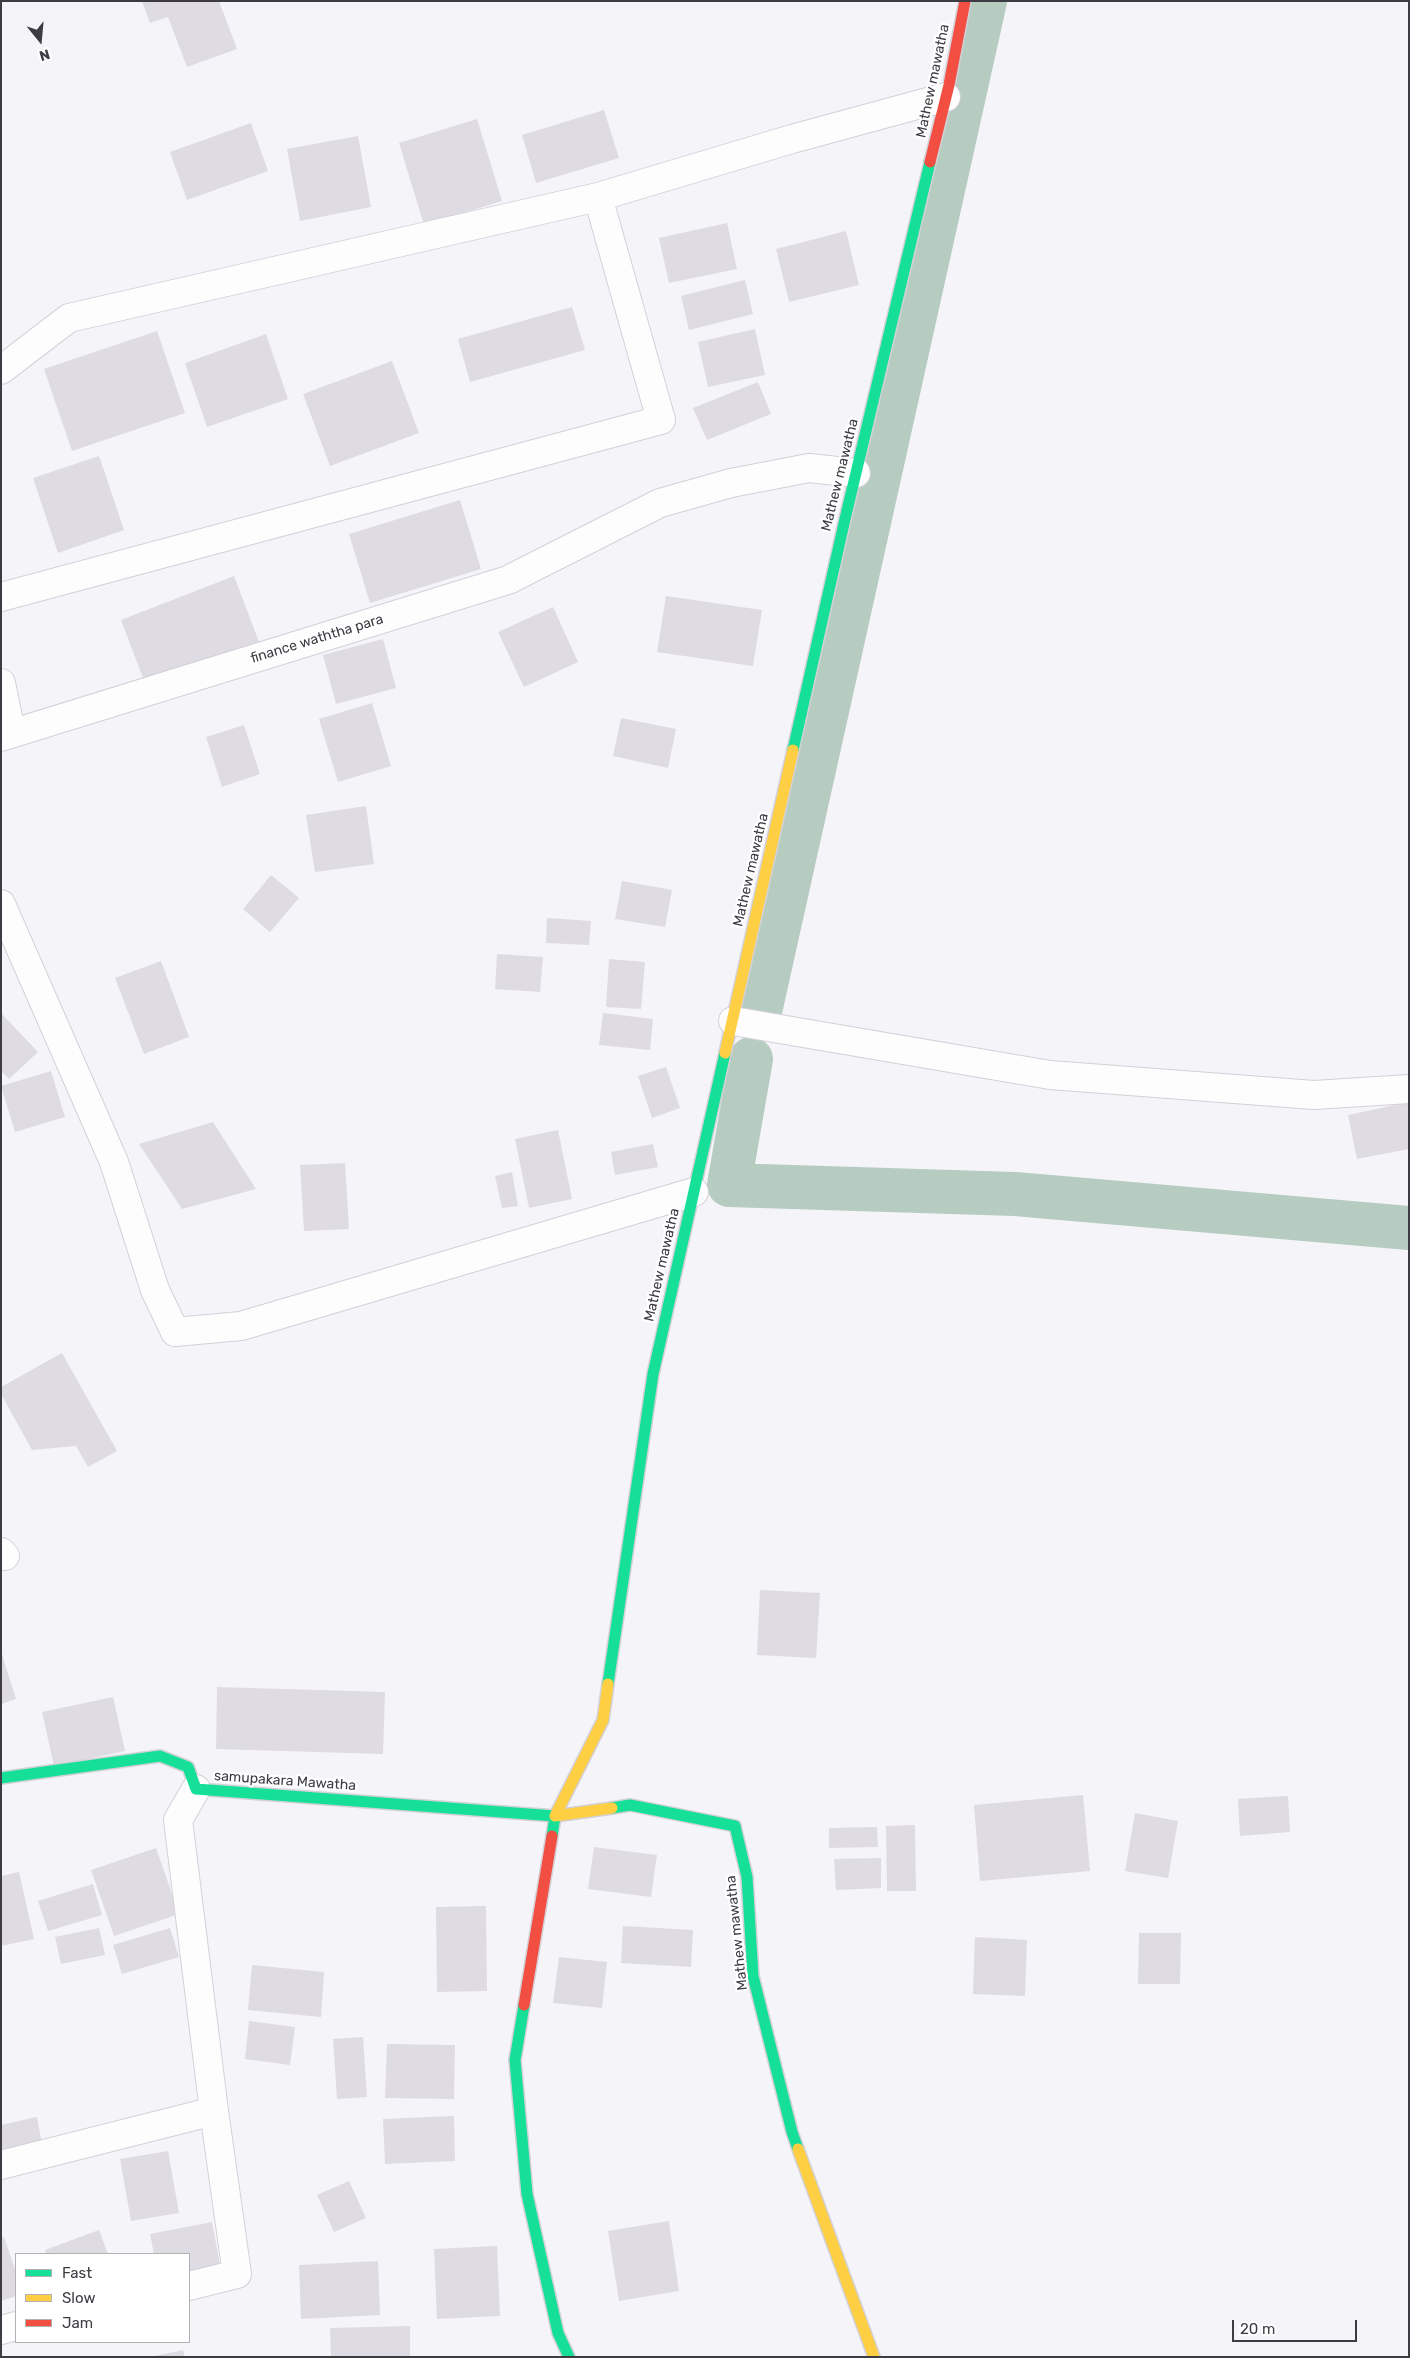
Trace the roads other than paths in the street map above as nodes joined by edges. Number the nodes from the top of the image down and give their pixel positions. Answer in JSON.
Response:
{"nodes":[{"id":1,"x":965,"y":1,"type":"edge"},
{"id":2,"x":946,"y":97,"type":"junction"},
{"id":3,"x":598,"y":197,"type":"junction"},
{"id":4,"x":1,"y":370,"type":"edge"},
{"id":5,"x":856,"y":473,"type":"junction"},
{"id":6,"x":1,"y":597,"type":"edge"},
{"id":7,"x":1,"y":683,"type":"edge"},
{"id":8,"x":6,"y":735,"type":"edge"},
{"id":9,"x":1,"y":904,"type":"edge"},
{"id":10,"x":733,"y":1021,"type":"junction"},
{"id":11,"x":1409,"y":1089,"type":"edge"},
{"id":12,"x":694,"y":1192,"type":"junction"},
{"id":13,"x":1,"y":1778,"type":"edge"},
{"id":14,"x":196,"y":1789,"type":"junction"},
{"id":15,"x":555,"y":1816,"type":"junction"},
{"id":16,"x":214,"y":2111,"type":"junction"},
{"id":17,"x":1,"y":2165,"type":"edge"},
{"id":18,"x":190,"y":2286,"type":"edge"},
{"id":19,"x":15,"y":2326,"type":"edge"},
{"id":20,"x":1,"y":2330,"type":"edge"},
{"id":21,"x":569,"y":2357,"type":"edge"},
{"id":22,"x":874,"y":2357,"type":"edge"}],
"edges":[{"from":1,"to":2,"type":"street","name":"Mathew mawatha"},
{"from":2,"to":3,"type":"street"},
{"from":2,"to":5,"type":"street","name":"Mathew mawatha"},
{"from":3,"to":4,"type":"street"},
{"from":3,"to":6,"type":"street"},
{"from":5,"to":8,"type":"street","name":"finance waththa para"},
{"from":5,"to":10,"type":"street","name":"Mathew mawatha"},
{"from":7,"to":8,"type":"street","name":"finance waththa para"},
{"from":9,"to":12,"type":"street"},
{"from":10,"to":11,"type":"street"},
{"from":10,"to":12,"type":"street","name":"Mathew mawatha"},
{"from":12,"to":15,"type":"street","name":"Mathew mawatha"},
{"from":13,"to":14,"type":"street","name":"samupakara Mawatha"},
{"from":14,"to":15,"type":"street","name":"samupakara Mawatha"},
{"from":14,"to":16,"type":"street"},
{"from":15,"to":21,"type":"street"},
{"from":15,"to":22,"type":"street","name":"Mathew mawatha"},
{"from":16,"to":17,"type":"street"},
{"from":16,"to":18,"type":"street"},
{"from":19,"to":20,"type":"street"}]}
